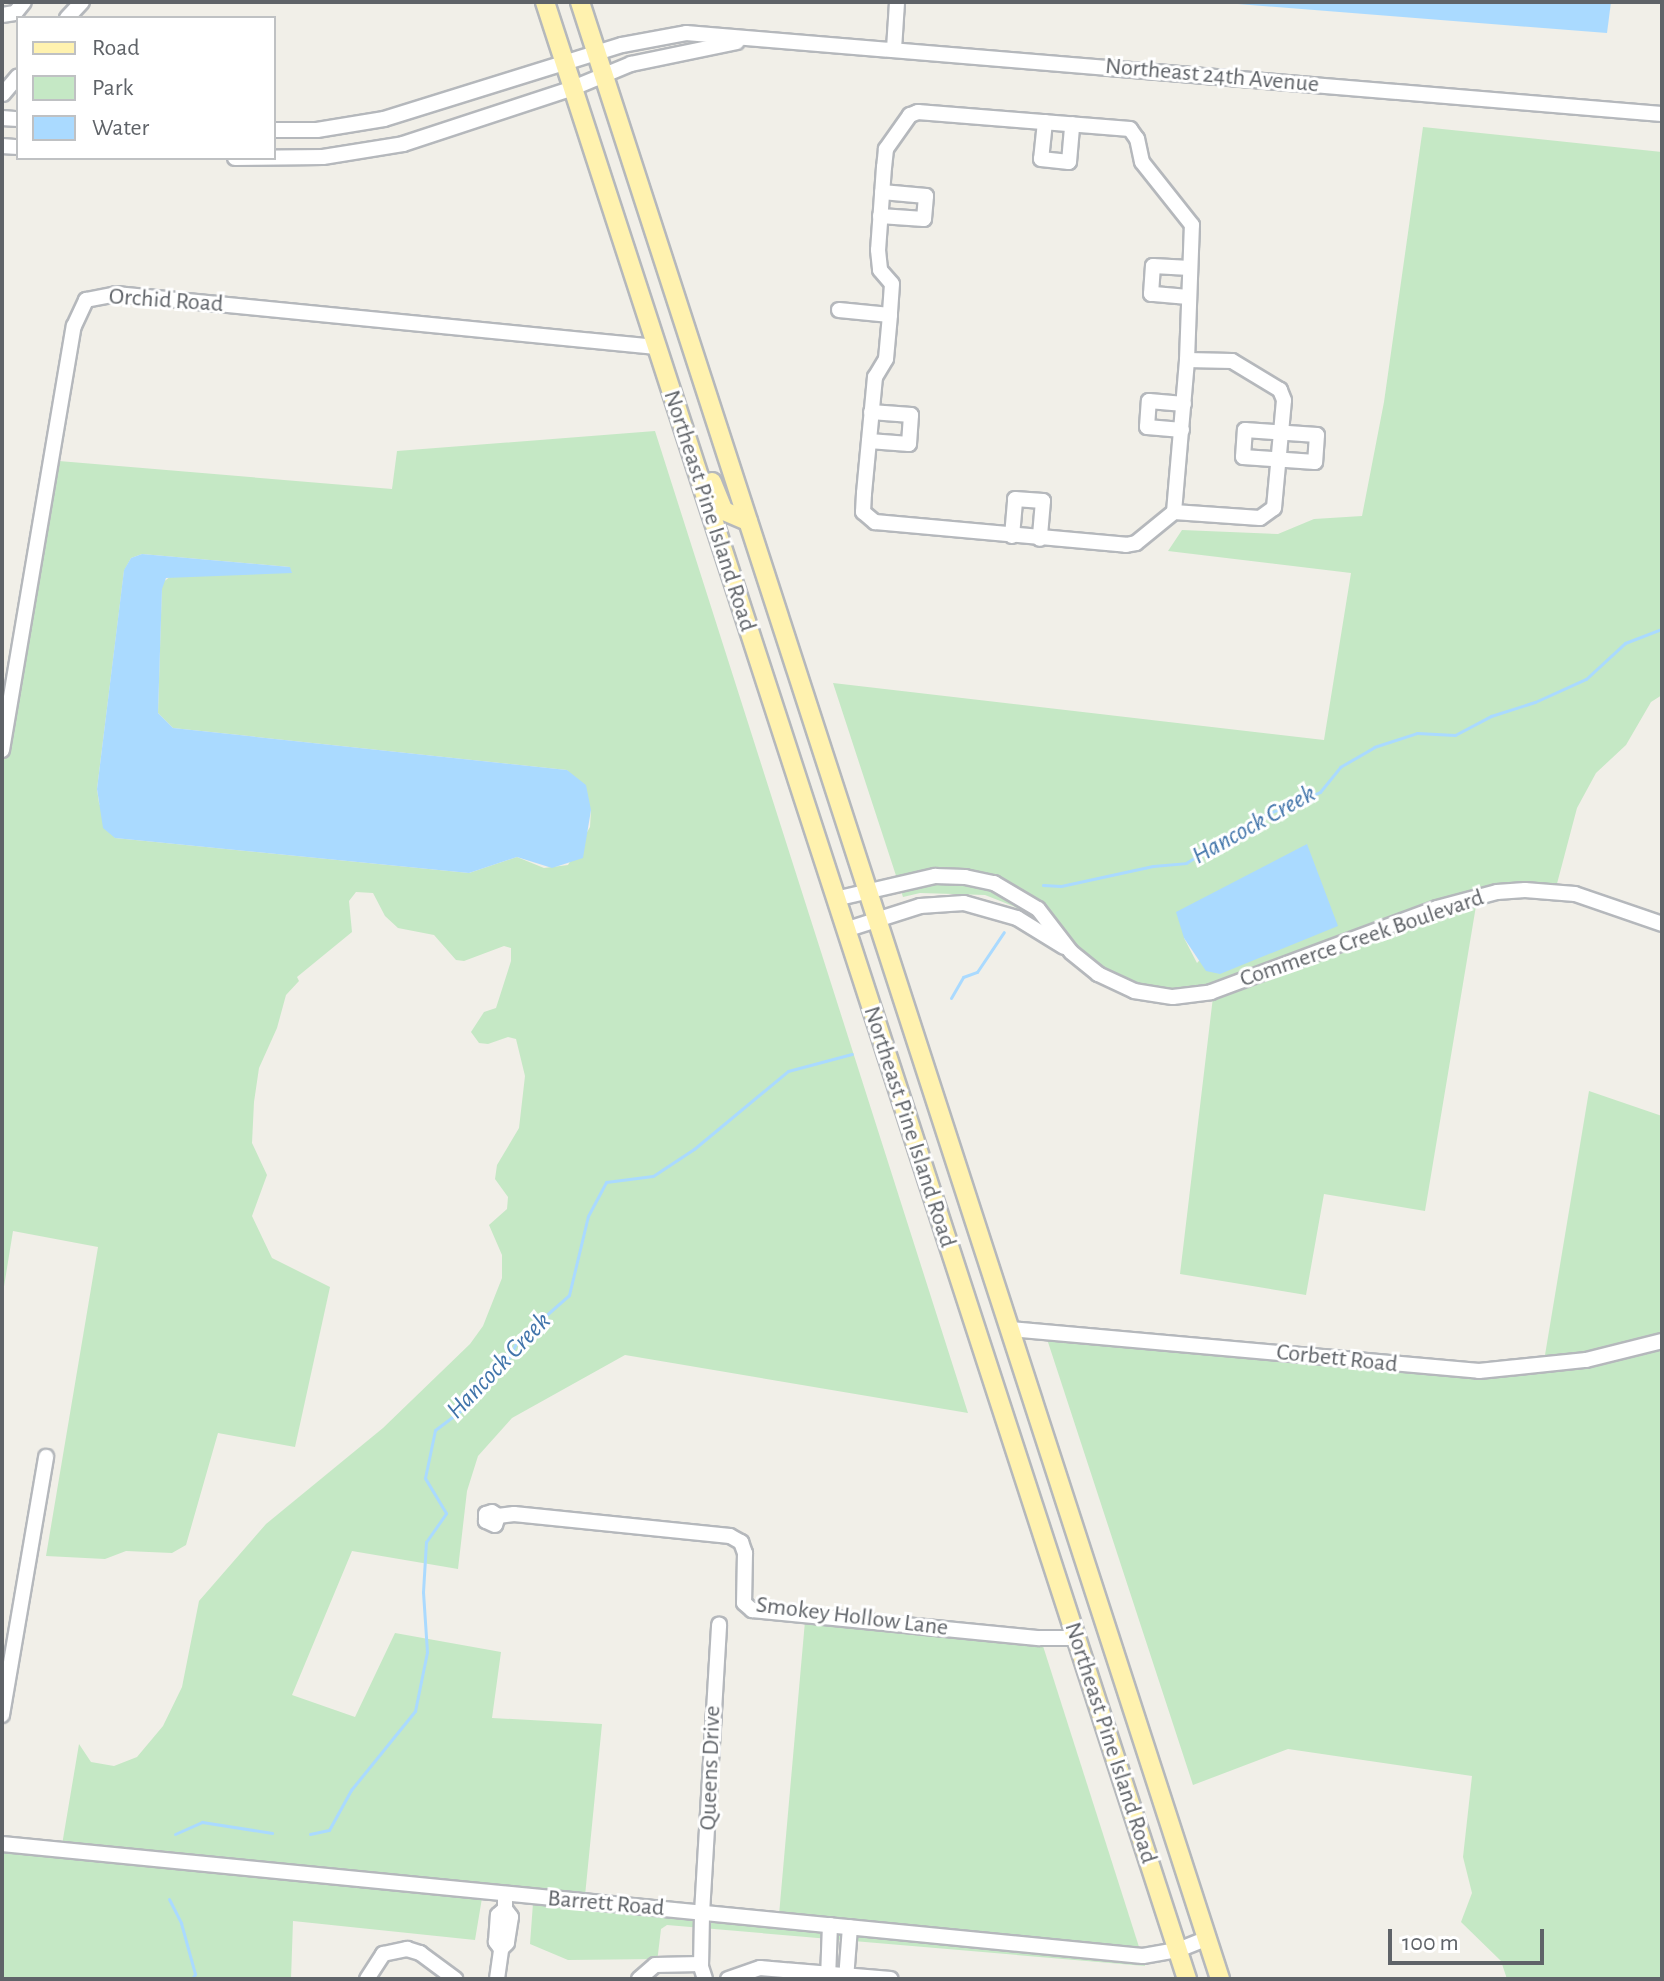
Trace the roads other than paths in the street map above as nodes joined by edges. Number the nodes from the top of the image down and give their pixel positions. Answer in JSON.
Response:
{"nodes":[{"id":1,"x":545,"y":2,"type":"edge"},
{"id":2,"x":580,"y":2,"type":"edge"},
{"id":3,"x":897,"y":2,"type":"edge"},
{"id":4,"x":761,"y":39,"type":"junction"},
{"id":5,"x":894,"y":49,"type":"junction"},
{"id":6,"x":597,"y":54,"type":"junction"},
{"id":7,"x":565,"y":64,"type":"junction"},
{"id":8,"x":604,"y":76,"type":"junction"},
{"id":9,"x":16,"y":78,"type":"edge"},
{"id":10,"x":573,"y":88,"type":"junction"},
{"id":11,"x":3,"y":94,"type":"edge"},
{"id":12,"x":1662,"y":114,"type":"edge"},
{"id":13,"x":1045,"y":122,"type":"junction"},
{"id":14,"x":1072,"y":124,"type":"junction"},
{"id":15,"x":276,"y":130,"type":"edge"},
{"id":16,"x":276,"y":158,"type":"edge"},
{"id":17,"x":882,"y":192,"type":"junction"},
{"id":18,"x":880,"y":216,"type":"junction"},
{"id":19,"x":1190,"y":268,"type":"junction"},
{"id":20,"x":633,"y":275,"type":"junction"},
{"id":21,"x":1188,"y":297,"type":"junction"},
{"id":22,"x":839,"y":310,"type":"dead end"},
{"id":23,"x":890,"y":315,"type":"junction"},
{"id":24,"x":656,"y":347,"type":"junction"},
{"id":25,"x":1187,"y":360,"type":"junction"},
{"id":26,"x":1184,"y":404,"type":"junction"},
{"id":27,"x":871,"y":412,"type":"junction"},
{"id":28,"x":1182,"y":430,"type":"junction"},
{"id":29,"x":1280,"y":433,"type":"junction"},
{"id":30,"x":869,"y":441,"type":"junction"},
{"id":31,"x":1278,"y":459,"type":"junction"},
{"id":32,"x":1174,"y":512,"type":"junction"},
{"id":33,"x":748,"y":521,"type":"junction"},
{"id":34,"x":1012,"y":536,"type":"junction"},
{"id":35,"x":1040,"y":539,"type":"junction"},
{"id":36,"x":2,"y":750,"type":"edge"},
{"id":37,"x":983,"y":880,"type":"junction"},
{"id":38,"x":868,"y":890,"type":"junction"},
{"id":39,"x":835,"y":899,"type":"junction"},
{"id":40,"x":978,"y":905,"type":"junction"},
{"id":41,"x":878,"y":918,"type":"junction"},
{"id":42,"x":1662,"y":924,"type":"edge"},
{"id":43,"x":845,"y":930,"type":"junction"},
{"id":44,"x":1071,"y":952,"type":"junction"},
{"id":45,"x":1010,"y":1329,"type":"junction"},
{"id":46,"x":1662,"y":1341,"type":"edge"},
{"id":47,"x":46,"y":1457,"type":"dead end"},
{"id":48,"x":498,"y":1516,"type":"dead end"},
{"id":49,"x":719,"y":1624,"type":"dead end"},
{"id":50,"x":1075,"y":1638,"type":"junction"},
{"id":51,"x":2,"y":1715,"type":"edge"},
{"id":52,"x":2,"y":1844,"type":"edge"},
{"id":53,"x":505,"y":1902,"type":"junction"},
{"id":54,"x":702,"y":1913,"type":"junction"},
{"id":55,"x":830,"y":1925,"type":"junction"},
{"id":56,"x":850,"y":1927,"type":"junction"},
{"id":57,"x":1207,"y":1938,"type":"junction"},
{"id":58,"x":1178,"y":1950,"type":"junction"},
{"id":59,"x":701,"y":1964,"type":"junction"},
{"id":60,"x":781,"y":1974,"type":"edge"},
{"id":61,"x":828,"y":1976,"type":"edge"},
{"id":62,"x":846,"y":1977,"type":"edge"},
{"id":63,"x":739,"y":1978,"type":"edge"},
{"id":64,"x":367,"y":1979,"type":"edge"},
{"id":65,"x":455,"y":1979,"type":"edge"},
{"id":66,"x":497,"y":1979,"type":"edge"},
{"id":67,"x":639,"y":1979,"type":"edge"},
{"id":68,"x":705,"y":1979,"type":"edge"},
{"id":69,"x":891,"y":1979,"type":"edge"},
{"id":70,"x":1187,"y":1979,"type":"edge"},
{"id":71,"x":1220,"y":1979,"type":"edge"}],
"edges":[{"from":1,"to":7,"type":"main road","name":"Northeast Pine Island Road"},
{"from":2,"to":6,"type":"main road","name":"Northeast Pine Island Road"},
{"from":3,"to":5,"type":"street"},
{"from":4,"to":5,"type":"street","name":"Northeast 24th Avenue"},
{"from":4,"to":6,"type":"street","name":"Northeast 24th Avenue"},
{"from":4,"to":8,"type":"street","name":"Northeast 24th Avenue"},
{"from":5,"to":12,"type":"street","name":"Northeast 24th Avenue"},
{"from":6,"to":7,"type":"street","name":"Northeast 24th Avenue"},
{"from":6,"to":8,"type":"main road","name":"Northeast Pine Island Road"},
{"from":7,"to":10,"type":"main road","name":"Northeast Pine Island Road"},
{"from":7,"to":15,"type":"street","name":"Northeast 24th Avenue"},
{"from":8,"to":10,"type":"street","name":"Northeast 24th Avenue"},
{"from":8,"to":33,"type":"main road","name":"Northeast Pine Island Road"},
{"from":9,"to":11,"type":"street"},
{"from":10,"to":16,"type":"street","name":"Northeast 24th Avenue"},
{"from":10,"to":20,"type":"main road","name":"Northeast Pine Island Road"},
{"from":13,"to":14,"type":"street"},
{"from":13,"to":14,"type":"street"},
{"from":13,"to":17,"type":"street"},
{"from":14,"to":19,"type":"street"},
{"from":17,"to":18,"type":"street"},
{"from":17,"to":18,"type":"street"},
{"from":18,"to":23,"type":"street"},
{"from":19,"to":21,"type":"street"},
{"from":19,"to":21,"type":"street"},
{"from":20,"to":24,"type":"main road","name":"Northeast Pine Island Road"},
{"from":20,"to":33,"type":"main road","name":"Northeast Pine Island Road"},
{"from":21,"to":25,"type":"street"},
{"from":22,"to":23,"type":"street"},
{"from":23,"to":27,"type":"street"},
{"from":24,"to":36,"type":"street","name":"Orchid Road"},
{"from":24,"to":39,"type":"main road","name":"Northeast Pine Island Road"},
{"from":25,"to":26,"type":"street"},
{"from":25,"to":29,"type":"street"},
{"from":26,"to":28,"type":"street"},
{"from":26,"to":28,"type":"street"},
{"from":27,"to":30,"type":"street"},
{"from":27,"to":30,"type":"street"},
{"from":28,"to":32,"type":"street"},
{"from":29,"to":31,"type":"street"},
{"from":29,"to":31,"type":"street"},
{"from":29,"to":31,"type":"street"},
{"from":30,"to":34,"type":"street"},
{"from":31,"to":32,"type":"street"},
{"from":32,"to":35,"type":"street"},
{"from":33,"to":38,"type":"main road","name":"Northeast Pine Island Road"},
{"from":34,"to":35,"type":"street"},
{"from":34,"to":35,"type":"street"},
{"from":37,"to":38,"type":"street","name":"Commerce Creek Boulevard"},
{"from":37,"to":40,"type":"street"},
{"from":37,"to":44,"type":"street","name":"Commerce Creek Boulevard"},
{"from":38,"to":39,"type":"street","name":"Commerce Creek Boulevard"},
{"from":38,"to":41,"type":"main road","name":"Northeast Pine Island Road"},
{"from":39,"to":43,"type":"main road","name":"Northeast Pine Island Road"},
{"from":40,"to":41,"type":"street","name":"Commerce Creek Boulevard"},
{"from":40,"to":44,"type":"street","name":"Commerce Creek Boulevard"},
{"from":41,"to":43,"type":"street","name":"Commerce Creek Boulevard"},
{"from":41,"to":45,"type":"main road","name":"Northeast Pine Island Road"},
{"from":42,"to":44,"type":"street","name":"Commerce Creek Boulevard"},
{"from":43,"to":50,"type":"main road","name":"Northeast Pine Island Road"},
{"from":45,"to":46,"type":"street","name":"Corbett Road"},
{"from":45,"to":57,"type":"main road","name":"Northeast Pine Island Road"},
{"from":47,"to":51,"type":"street"},
{"from":48,"to":50,"type":"street","name":"Smokey Hollow Lane"},
{"from":49,"to":54,"type":"street","name":"Queens Drive"},
{"from":50,"to":58,"type":"main road","name":"Northeast Pine Island Road"},
{"from":52,"to":53,"type":"street","name":"Barrett Road"},
{"from":53,"to":54,"type":"street","name":"Barrett Road"},
{"from":53,"to":66,"type":"street"},
{"from":54,"to":55,"type":"street","name":"Barrett Road"},
{"from":54,"to":59,"type":"street","name":"Queens Drive"},
{"from":55,"to":56,"type":"street","name":"Barrett Road"},
{"from":55,"to":61,"type":"street"},
{"from":56,"to":58,"type":"street","name":"Barrett Road"},
{"from":56,"to":62,"type":"street"},
{"from":57,"to":58,"type":"street","name":"Barrett Road"},
{"from":57,"to":71,"type":"main road","name":"Northeast Pine Island Road"},
{"from":58,"to":70,"type":"main road","name":"Northeast Pine Island Road"},
{"from":59,"to":67,"type":"street"},
{"from":59,"to":68,"type":"street","name":"Queens Drive"},
{"from":60,"to":61,"type":"street"},
{"from":60,"to":63,"type":"street"},
{"from":61,"to":62,"type":"street"},
{"from":62,"to":69,"type":"street"},
{"from":64,"to":65,"type":"street"}]}
